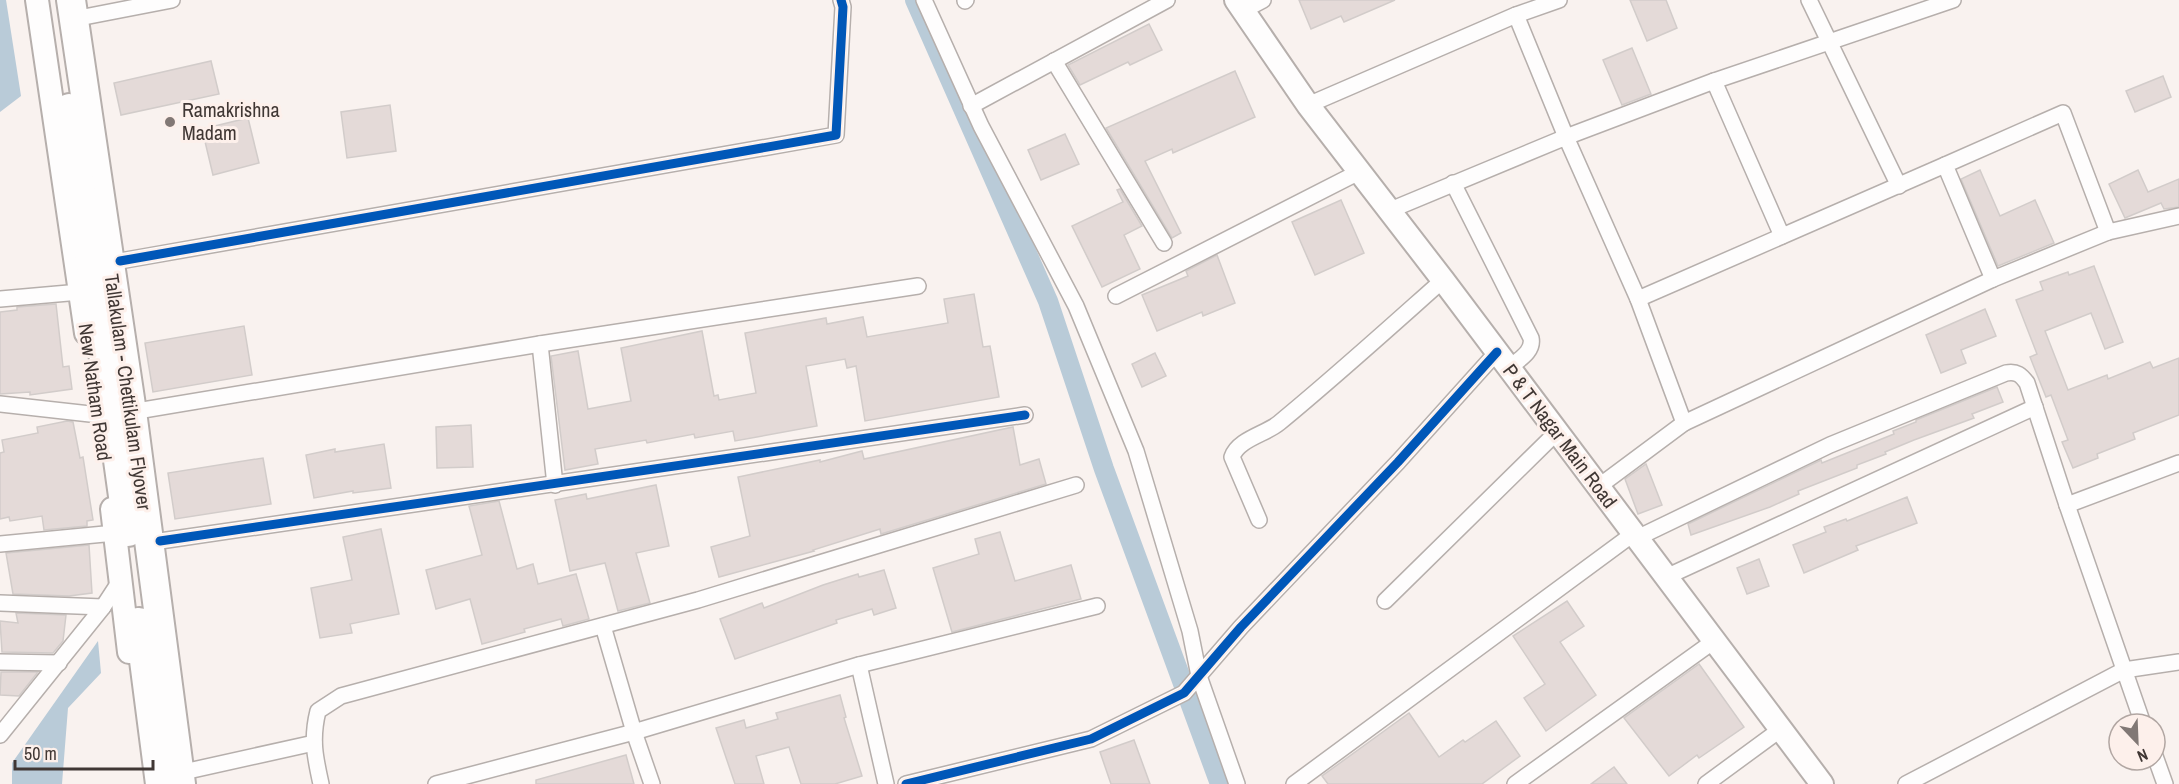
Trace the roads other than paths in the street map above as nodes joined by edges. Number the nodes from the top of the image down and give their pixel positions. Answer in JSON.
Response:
{"nodes":[{"id":1,"x":37,"y":0,"type":"edge"},
{"id":2,"x":51,"y":0,"type":"edge"},
{"id":3,"x":172,"y":0,"type":"edge"},
{"id":4,"x":841,"y":0,"type":"edge"},
{"id":5,"x":924,"y":0,"type":"edge"},
{"id":6,"x":1167,"y":0,"type":"edge"},
{"id":7,"x":1559,"y":0,"type":"edge"},
{"id":8,"x":1809,"y":0,"type":"edge"},
{"id":9,"x":1953,"y":0,"type":"edge"},
{"id":10,"x":1248,"y":3,"type":"edge"},
{"id":11,"x":79,"y":6,"type":"edge"},
{"id":12,"x":1516,"y":15,"type":"junction"},
{"id":13,"x":1829,"y":44,"type":"junction"},
{"id":14,"x":1054,"y":61,"type":"junction"},
{"id":15,"x":1714,"y":81,"type":"junction"},
{"id":16,"x":1308,"y":105,"type":"junction"},
{"id":17,"x":971,"y":106,"type":"junction"},
{"id":18,"x":1566,"y":137,"type":"junction"},
{"id":19,"x":1945,"y":165,"type":"junction"},
{"id":20,"x":1361,"y":171,"type":"junction"},
{"id":21,"x":1454,"y":183,"type":"junction"},
{"id":22,"x":1899,"y":186,"type":"junction"},
{"id":23,"x":1388,"y":211,"type":"junction"},
{"id":24,"x":2179,"y":216,"type":"edge"},
{"id":25,"x":2108,"y":232,"type":"junction"},
{"id":26,"x":1782,"y":236,"type":"junction"},
{"id":27,"x":1164,"y":243,"type":"dead end"},
{"id":28,"x":120,"y":261,"type":"junction"},
{"id":29,"x":1994,"y":279,"type":"junction"},
{"id":30,"x":1443,"y":280,"type":"junction"},
{"id":31,"x":918,"y":286,"type":"dead end"},
{"id":32,"x":80,"y":292,"type":"junction"},
{"id":33,"x":1116,"y":296,"type":"dead end"},
{"id":34,"x":0,"y":299,"type":"edge"},
{"id":35,"x":1638,"y":299,"type":"junction"},
{"id":36,"x":540,"y":344,"type":"junction"},
{"id":37,"x":1503,"y":360,"type":"junction"},
{"id":38,"x":0,"y":404,"type":"edge"},
{"id":39,"x":2035,"y":407,"type":"junction"},
{"id":40,"x":143,"y":410,"type":"junction"},
{"id":41,"x":99,"y":415,"type":"junction"},
{"id":42,"x":1025,"y":415,"type":"dead end"},
{"id":43,"x":1684,"y":423,"type":"junction"},
{"id":44,"x":1557,"y":432,"type":"junction"},
{"id":45,"x":2179,"y":464,"type":"edge"},
{"id":46,"x":555,"y":485,"type":"junction"},
{"id":47,"x":1076,"y":485,"type":"dead end"},
{"id":48,"x":1598,"y":487,"type":"junction"},
{"id":49,"x":2067,"y":505,"type":"junction"},
{"id":50,"x":1259,"y":520,"type":"dead end"},
{"id":51,"x":115,"y":532,"type":"junction"},
{"id":52,"x":1635,"y":536,"type":"junction"},
{"id":53,"x":160,"y":542,"type":"junction"},
{"id":54,"x":0,"y":544,"type":"edge"},
{"id":55,"x":1666,"y":577,"type":"junction"},
{"id":56,"x":120,"y":581,"type":"junction"},
{"id":57,"x":1385,"y":601,"type":"dead end"},
{"id":58,"x":0,"y":603,"type":"edge"},
{"id":59,"x":1097,"y":606,"type":"dead end"},
{"id":60,"x":103,"y":607,"type":"junction"},
{"id":61,"x":603,"y":626,"type":"junction"},
{"id":62,"x":1714,"y":641,"type":"junction"},
{"id":63,"x":0,"y":662,"type":"edge"},
{"id":64,"x":2179,"y":662,"type":"edge"},
{"id":65,"x":58,"y":663,"type":"junction"},
{"id":66,"x":859,"y":665,"type":"junction"},
{"id":67,"x":2124,"y":670,"type":"junction"},
{"id":68,"x":1198,"y":677,"type":"junction"},
{"id":69,"x":2139,"y":712,"type":"edge"},
{"id":70,"x":1780,"y":729,"type":"junction"},
{"id":71,"x":634,"y":732,"type":"junction"},
{"id":72,"x":0,"y":735,"type":"edge"},
{"id":73,"x":314,"y":743,"type":"junction"},
{"id":74,"x":186,"y":780,"type":"edge"},
{"id":75,"x":146,"y":784,"type":"edge"},
{"id":76,"x":160,"y":784,"type":"edge"},
{"id":77,"x":320,"y":784,"type":"edge"},
{"id":78,"x":436,"y":784,"type":"edge"},
{"id":79,"x":652,"y":784,"type":"edge"},
{"id":80,"x":886,"y":784,"type":"edge"},
{"id":81,"x":906,"y":784,"type":"edge"},
{"id":82,"x":1237,"y":784,"type":"edge"},
{"id":83,"x":1294,"y":784,"type":"edge"},
{"id":84,"x":1515,"y":784,"type":"edge"},
{"id":85,"x":1706,"y":784,"type":"edge"},
{"id":86,"x":1822,"y":784,"type":"edge"},
{"id":87,"x":1906,"y":784,"type":"edge"}],
"edges":[{"from":1,"to":32,"type":"main road","name":"New Natham Road"},
{"from":2,"to":76,"type":"highway","name":"Tallakulam - Chettikulam Flyover"},
{"from":3,"to":11,"type":"street"},
{"from":4,"to":28,"type":"street"},
{"from":5,"to":17,"type":"street"},
{"from":6,"to":14,"type":"street"},
{"from":7,"to":12,"type":"street"},
{"from":8,"to":13,"type":"street"},
{"from":9,"to":13,"type":"street"},
{"from":10,"to":16,"type":"main road","name":"P & T Nagar Main Road"},
{"from":11,"to":28,"type":"main road"},
{"from":11,"to":74,"type":"highway","name":"Tallakulam - Chettikulam Flyover"},
{"from":12,"to":16,"type":"street"},
{"from":12,"to":18,"type":"street"},
{"from":13,"to":15,"type":"street"},
{"from":13,"to":22,"type":"street"},
{"from":14,"to":17,"type":"street"},
{"from":14,"to":27,"type":"street"},
{"from":15,"to":18,"type":"street"},
{"from":15,"to":26,"type":"street"},
{"from":16,"to":20,"type":"main road","name":"P & T Nagar Main Road"},
{"from":17,"to":68,"type":"street"},
{"from":18,"to":21,"type":"street"},
{"from":18,"to":35,"type":"street"},
{"from":19,"to":22,"type":"street"},
{"from":19,"to":25,"type":"street"},
{"from":19,"to":29,"type":"street"},
{"from":20,"to":23,"type":"main road","name":"P & T Nagar Main Road"},
{"from":20,"to":33,"type":"street"},
{"from":21,"to":23,"type":"street"},
{"from":21,"to":37,"type":"street"},
{"from":22,"to":26,"type":"street"},
{"from":23,"to":30,"type":"main road","name":"P & T Nagar Main Road"},
{"from":24,"to":25,"type":"street"},
{"from":25,"to":29,"type":"street"},
{"from":26,"to":35,"type":"street"},
{"from":28,"to":40,"type":"main road"},
{"from":29,"to":43,"type":"street"},
{"from":30,"to":37,"type":"main road","name":"P & T Nagar Main Road"},
{"from":30,"to":50,"type":"street"},
{"from":31,"to":36,"type":"street"},
{"from":32,"to":34,"type":"street"},
{"from":32,"to":41,"type":"main road","name":"New Natham Road"},
{"from":35,"to":43,"type":"street"},
{"from":36,"to":40,"type":"street"},
{"from":36,"to":46,"type":"street"},
{"from":37,"to":44,"type":"main road","name":"P & T Nagar Main Road"},
{"from":37,"to":68,"type":"street"},
{"from":38,"to":41,"type":"street"},
{"from":39,"to":49,"type":"street"},
{"from":39,"to":52,"type":"street"},
{"from":39,"to":55,"type":"street"},
{"from":40,"to":53,"type":"main road"},
{"from":41,"to":51,"type":"main road","name":"New Natham Road"},
{"from":42,"to":46,"type":"street"},
{"from":43,"to":48,"type":"street"},
{"from":44,"to":48,"type":"main road","name":"P & T Nagar Main Road"},
{"from":44,"to":57,"type":"street"},
{"from":45,"to":49,"type":"street"},
{"from":46,"to":53,"type":"street"},
{"from":47,"to":61,"type":"street"},
{"from":48,"to":52,"type":"main road","name":"P & T Nagar Main Road"},
{"from":49,"to":67,"type":"street"},
{"from":51,"to":54,"type":"street"},
{"from":51,"to":56,"type":"main road","name":"New Natham Road"},
{"from":52,"to":55,"type":"main road","name":"P & T Nagar Main Road"},
{"from":52,"to":83,"type":"street"},
{"from":53,"to":74,"type":"main road"},
{"from":55,"to":62,"type":"main road","name":"P & T Nagar Main Road"},
{"from":56,"to":60,"type":"street"},
{"from":56,"to":75,"type":"main road","name":"New Natham Road"},
{"from":58,"to":60,"type":"street"},
{"from":59,"to":66,"type":"street"},
{"from":60,"to":65,"type":"street"},
{"from":61,"to":71,"type":"street"},
{"from":61,"to":73,"type":"street"},
{"from":62,"to":70,"type":"main road","name":"P & T Nagar Main Road"},
{"from":62,"to":84,"type":"street"},
{"from":63,"to":65,"type":"street"},
{"from":64,"to":67,"type":"street"},
{"from":65,"to":72,"type":"street"},
{"from":66,"to":71,"type":"street"},
{"from":66,"to":80,"type":"street"},
{"from":67,"to":69,"type":"street"},
{"from":67,"to":87,"type":"street"},
{"from":68,"to":81,"type":"street"},
{"from":68,"to":82,"type":"street"},
{"from":70,"to":85,"type":"street"},
{"from":70,"to":86,"type":"main road","name":"P & T Nagar Main Road"},
{"from":71,"to":78,"type":"street"},
{"from":71,"to":79,"type":"street"},
{"from":73,"to":74,"type":"street"},
{"from":73,"to":77,"type":"street"}]}
